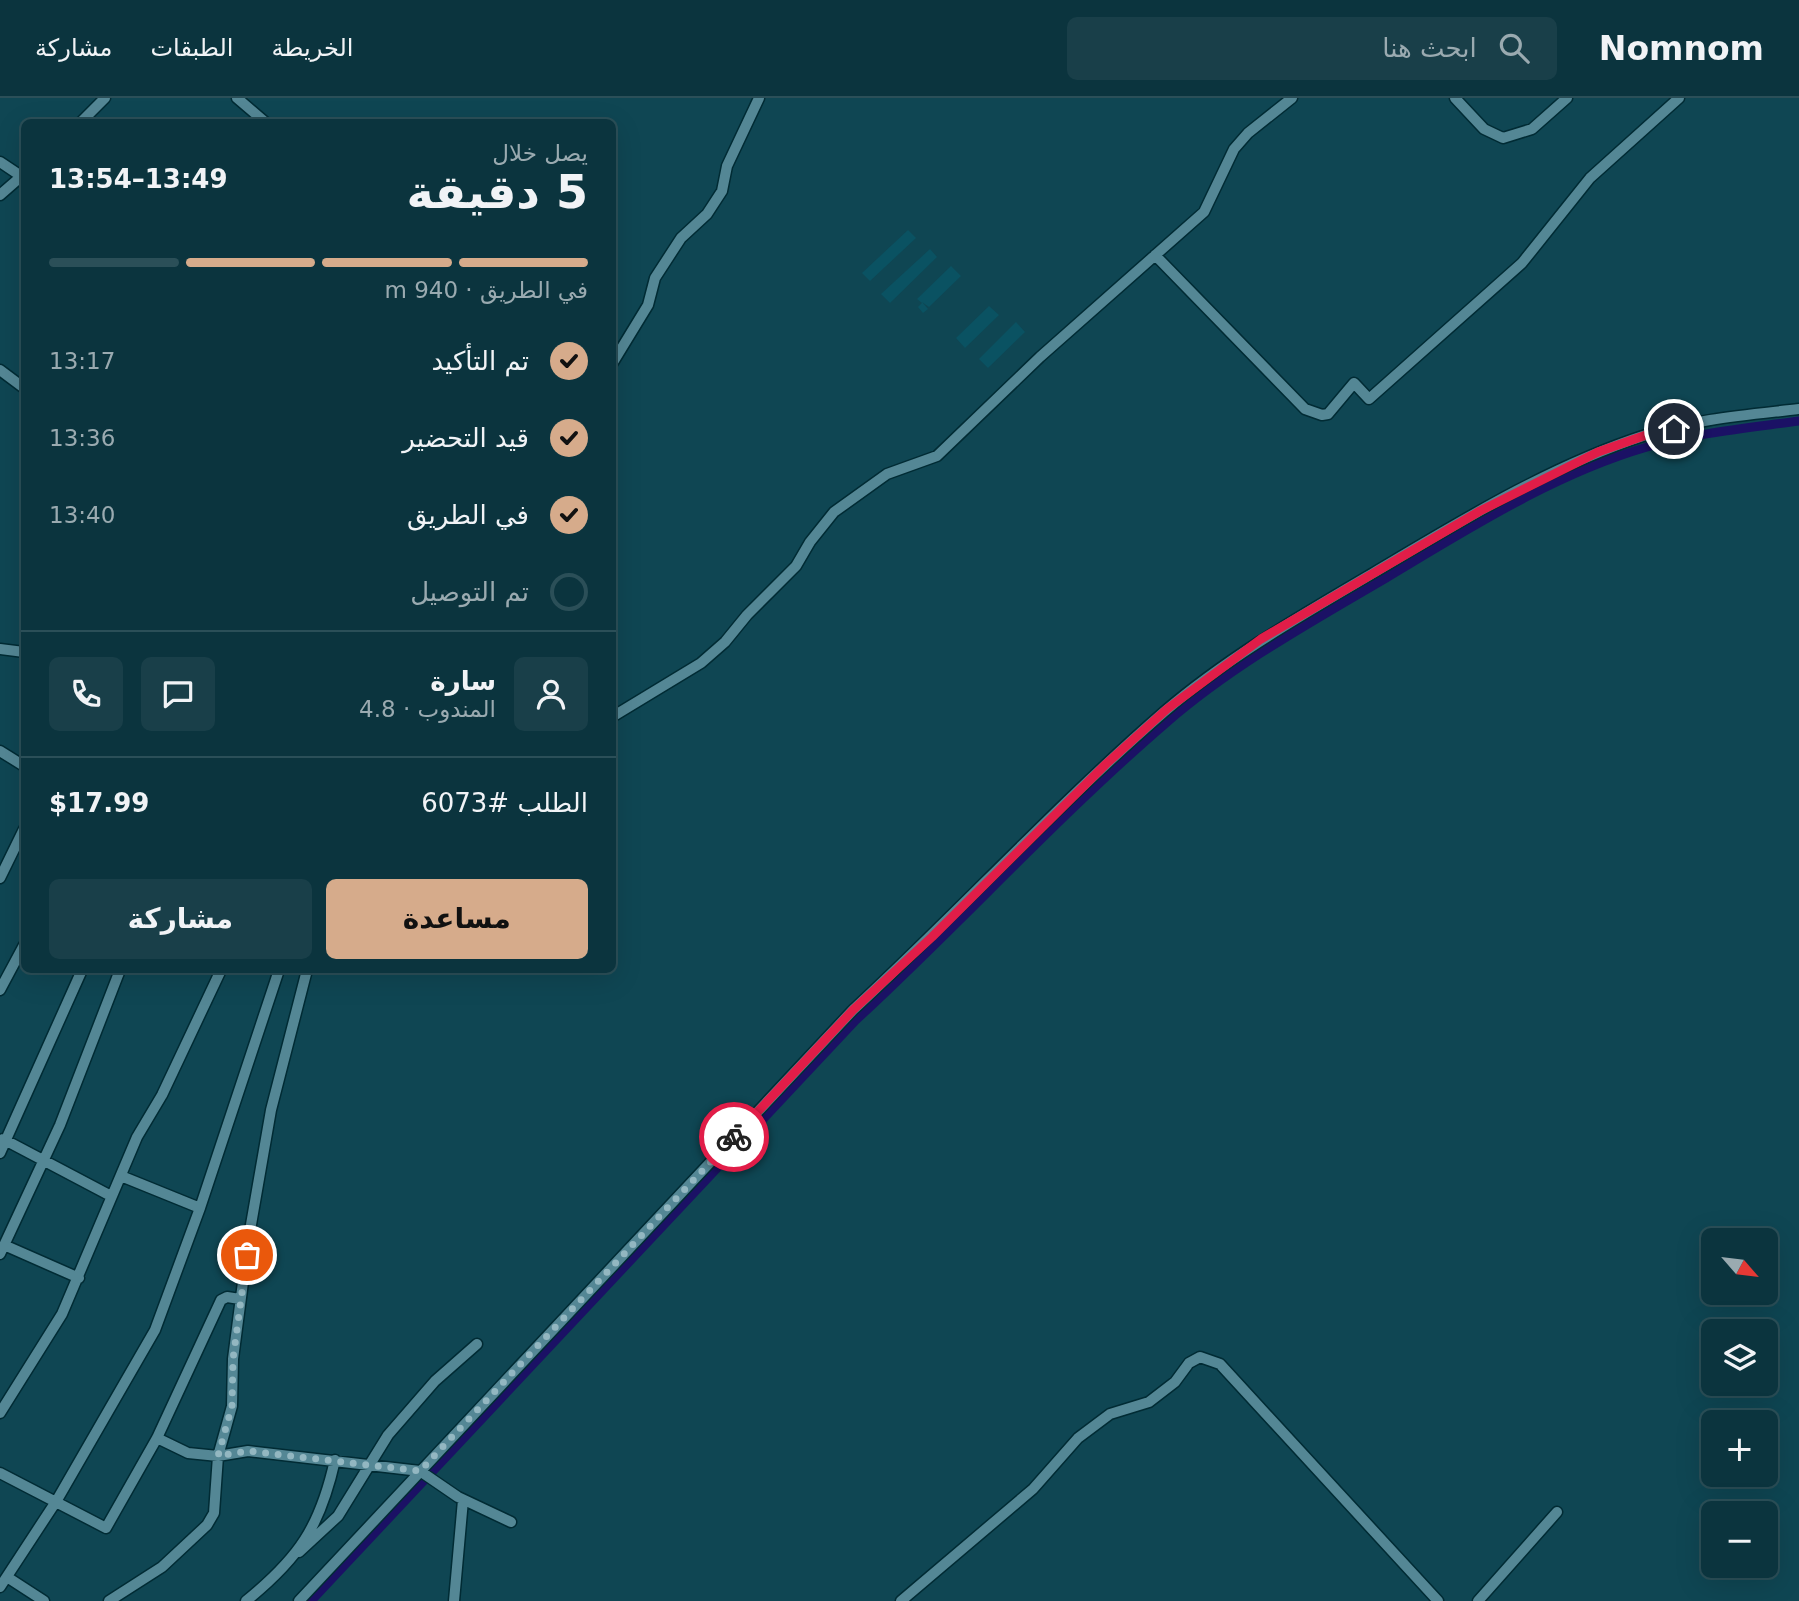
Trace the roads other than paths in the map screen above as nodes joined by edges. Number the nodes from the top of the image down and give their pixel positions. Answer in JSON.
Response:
{"nodes":[{"id":1,"x":105,"y":98,"type":"edge"},
{"id":2,"x":237,"y":98,"type":"edge"},
{"id":3,"x":759,"y":98,"type":"edge"},
{"id":4,"x":1292,"y":98,"type":"edge"},
{"id":5,"x":1455,"y":98,"type":"edge"},
{"id":6,"x":1567,"y":98,"type":"edge"},
{"id":7,"x":1679,"y":98,"type":"edge"},
{"id":8,"x":84,"y":119,"type":"edge"},
{"id":9,"x":262,"y":119,"type":"edge"},
{"id":10,"x":0,"y":162,"type":"edge"},
{"id":11,"x":21,"y":175,"type":"edge"},
{"id":12,"x":21,"y":178,"type":"edge"},
{"id":13,"x":0,"y":195,"type":"edge"},
{"id":14,"x":1155,"y":255,"type":"junction"},
{"id":15,"x":616,"y":357,"type":"edge"},
{"id":16,"x":0,"y":370,"type":"edge"},
{"id":17,"x":21,"y":386,"type":"edge"},
{"id":18,"x":1799,"y":409,"type":"edge"},
{"id":19,"x":0,"y":649,"type":"edge"},
{"id":20,"x":21,"y":652,"type":"edge"},
{"id":21,"x":616,"y":715,"type":"edge"},
{"id":22,"x":0,"y":751,"type":"edge"},
{"id":23,"x":21,"y":764,"type":"edge"},
{"id":24,"x":21,"y":835,"type":"edge"},
{"id":25,"x":0,"y":878,"type":"edge"},
{"id":26,"x":21,"y":951,"type":"edge"},
{"id":27,"x":81,"y":973,"type":"edge"},
{"id":28,"x":119,"y":973,"type":"edge"},
{"id":29,"x":219,"y":973,"type":"edge"},
{"id":30,"x":278,"y":973,"type":"edge"},
{"id":31,"x":306,"y":973,"type":"edge"},
{"id":32,"x":0,"y":990,"type":"edge"},
{"id":33,"x":3,"y":1140,"type":"edge"},
{"id":34,"x":0,"y":1153,"type":"edge"},
{"id":35,"x":41,"y":1162,"type":"junction"},
{"id":36,"x":121,"y":1176,"type":"junction"},
{"id":37,"x":111,"y":1196,"type":"junction"},
{"id":38,"x":200,"y":1208,"type":"junction"},
{"id":39,"x":2,"y":1250,"type":"edge"},
{"id":40,"x":79,"y":1278,"type":"junction"},
{"id":41,"x":240,"y":1299,"type":"junction"},
{"id":42,"x":477,"y":1344,"type":"dead end"},
{"id":43,"x":0,"y":1413,"type":"edge"},
{"id":44,"x":157,"y":1438,"type":"junction"},
{"id":45,"x":218,"y":1456,"type":"junction"},
{"id":46,"x":335,"y":1460,"type":"junction"},
{"id":47,"x":371,"y":1464,"type":"junction"},
{"id":48,"x":420,"y":1471,"type":"junction"},
{"id":49,"x":0,"y":1473,"type":"edge"},
{"id":50,"x":57,"y":1500,"type":"junction"},
{"id":51,"x":463,"y":1500,"type":"junction"},
{"id":52,"x":1557,"y":1512,"type":"dead end"},
{"id":53,"x":511,"y":1522,"type":"dead end"},
{"id":54,"x":299,"y":1552,"type":"junction"},
{"id":55,"x":7,"y":1577,"type":"junction"},
{"id":56,"x":0,"y":1587,"type":"edge"},
{"id":57,"x":44,"y":1601,"type":"edge"},
{"id":58,"x":109,"y":1601,"type":"edge"},
{"id":59,"x":246,"y":1601,"type":"edge"},
{"id":60,"x":299,"y":1601,"type":"edge"},
{"id":61,"x":454,"y":1601,"type":"edge"},
{"id":62,"x":901,"y":1601,"type":"edge"},
{"id":63,"x":1438,"y":1601,"type":"edge"},
{"id":64,"x":1478,"y":1601,"type":"edge"}],
"edges":[{"from":1,"to":8,"type":"street"},
{"from":2,"to":9,"type":"street"},
{"from":3,"to":15,"type":"street"},
{"from":4,"to":14,"type":"street"},
{"from":5,"to":6,"type":"street"},
{"from":7,"to":14,"type":"street"},
{"from":10,"to":11,"type":"street"},
{"from":12,"to":13,"type":"street"},
{"from":14,"to":21,"type":"street"},
{"from":16,"to":17,"type":"street"},
{"from":18,"to":48,"type":"street"},
{"from":19,"to":20,"type":"street"},
{"from":22,"to":23,"type":"street"},
{"from":24,"to":25,"type":"street"},
{"from":26,"to":32,"type":"street"},
{"from":27,"to":33,"type":"street"},
{"from":28,"to":35,"type":"street"},
{"from":29,"to":36,"type":"street"},
{"from":30,"to":38,"type":"street"},
{"from":31,"to":41,"type":"street"},
{"from":33,"to":34,"type":"street"},
{"from":33,"to":35,"type":"street"},
{"from":35,"to":37,"type":"street"},
{"from":35,"to":39,"type":"street"},
{"from":36,"to":37,"type":"street"},
{"from":36,"to":38,"type":"street"},
{"from":37,"to":40,"type":"street"},
{"from":38,"to":50,"type":"street"},
{"from":39,"to":40,"type":"street"},
{"from":40,"to":43,"type":"street"},
{"from":41,"to":44,"type":"street"},
{"from":41,"to":45,"type":"street"},
{"from":42,"to":47,"type":"street"},
{"from":44,"to":45,"type":"street"},
{"from":44,"to":50,"type":"street"},
{"from":45,"to":46,"type":"street"},
{"from":45,"to":58,"type":"street"},
{"from":46,"to":47,"type":"street"},
{"from":46,"to":54,"type":"street"},
{"from":47,"to":48,"type":"street"},
{"from":47,"to":54,"type":"street"},
{"from":48,"to":51,"type":"street"},
{"from":48,"to":60,"type":"street"},
{"from":49,"to":50,"type":"street"},
{"from":50,"to":55,"type":"street"},
{"from":51,"to":53,"type":"street"},
{"from":51,"to":61,"type":"street"},
{"from":52,"to":64,"type":"street"},
{"from":54,"to":59,"type":"street"},
{"from":55,"to":56,"type":"street"},
{"from":55,"to":57,"type":"street"},
{"from":62,"to":63,"type":"street"}]}
